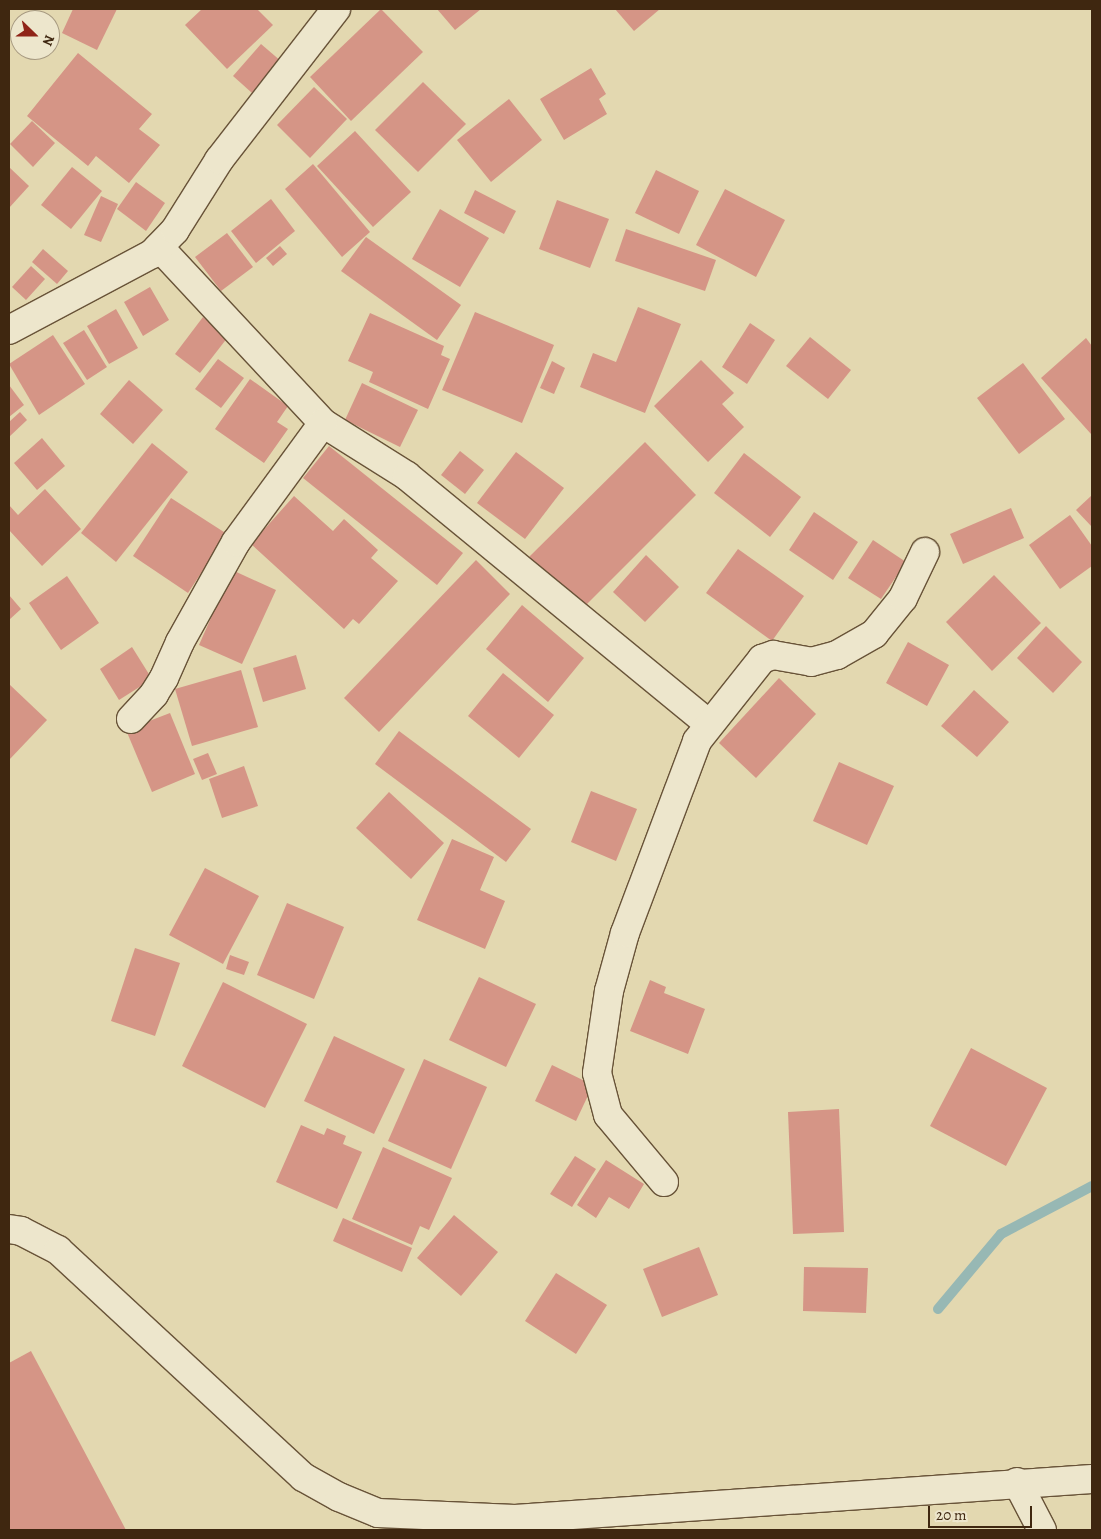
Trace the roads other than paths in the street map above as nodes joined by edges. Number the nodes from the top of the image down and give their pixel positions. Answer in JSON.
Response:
{"nodes":[{"id":1,"x":336,"y":9,"type":"edge"},
{"id":2,"x":159,"y":247,"type":"junction"},
{"id":3,"x":9,"y":330,"type":"edge"},
{"id":4,"x":323,"y":423,"type":"junction"},
{"id":5,"x":925,"y":552,"type":"dead end"},
{"id":6,"x":131,"y":719,"type":"dead end"},
{"id":7,"x":708,"y":723,"type":"junction"},
{"id":8,"x":664,"y":1182,"type":"dead end"},
{"id":9,"x":9,"y":1229,"type":"edge"},
{"id":10,"x":1092,"y":1479,"type":"edge"},
{"id":11,"x":1018,"y":1482,"type":"junction"},
{"id":12,"x":1042,"y":1530,"type":"edge"}],
"edges":[{"from":1,"to":2,"type":"street"},
{"from":2,"to":3,"type":"street"},
{"from":2,"to":4,"type":"street"},
{"from":4,"to":6,"type":"street"},
{"from":4,"to":7,"type":"street"},
{"from":5,"to":7,"type":"street"},
{"from":7,"to":8,"type":"street"},
{"from":9,"to":11,"type":"street"},
{"from":10,"to":11,"type":"street"},
{"from":11,"to":12,"type":"street"}]}
